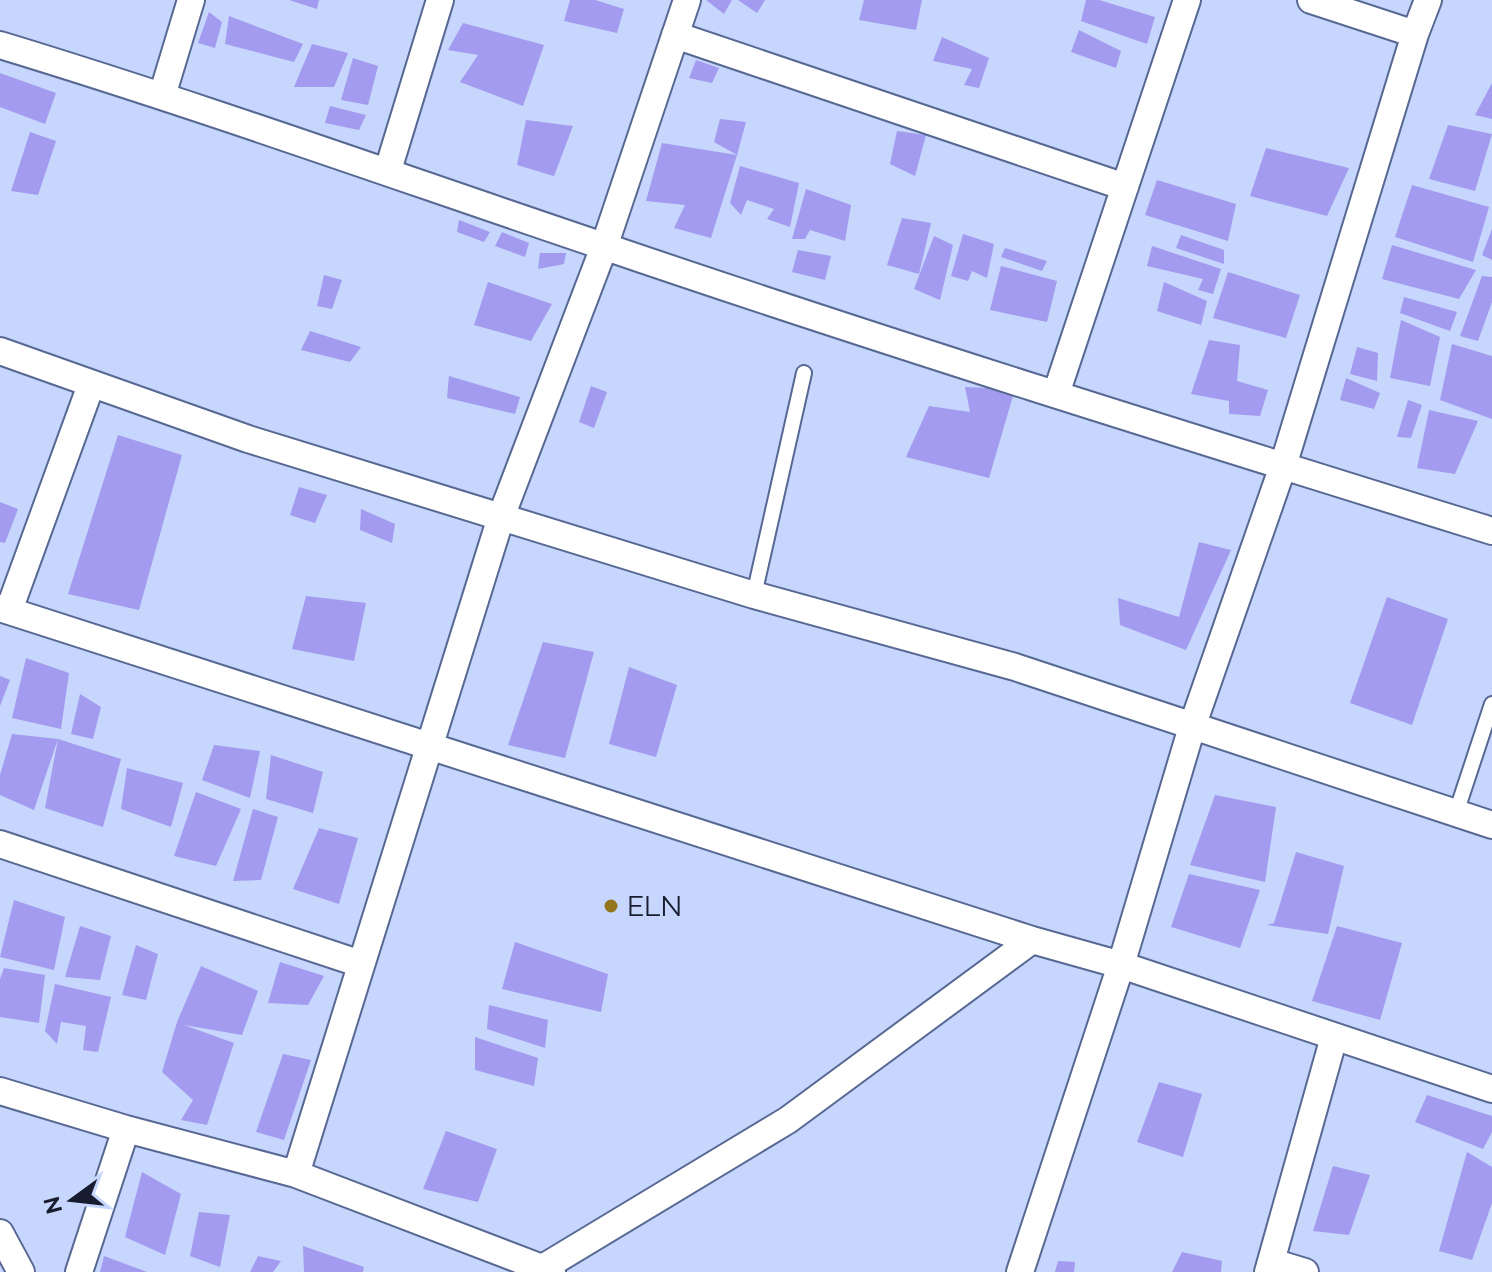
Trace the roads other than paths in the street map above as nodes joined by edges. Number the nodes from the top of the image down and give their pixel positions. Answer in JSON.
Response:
{"nodes":[{"id":1,"x":191,"y":0,"type":"edge"},
{"id":2,"x":440,"y":0,"type":"edge"},
{"id":3,"x":687,"y":0,"type":"edge"},
{"id":4,"x":1187,"y":0,"type":"edge"},
{"id":5,"x":1311,"y":0,"type":"edge"},
{"id":6,"x":1428,"y":0,"type":"edge"},
{"id":7,"x":1415,"y":34,"type":"junction"},
{"id":8,"x":675,"y":35,"type":"junction"},
{"id":9,"x":0,"y":45,"type":"edge"},
{"id":10,"x":162,"y":96,"type":"junction"},
{"id":11,"x":388,"y":170,"type":"junction"},
{"id":12,"x":1125,"y":187,"type":"junction"},
{"id":13,"x":604,"y":247,"type":"junction"},
{"id":14,"x":0,"y":351,"type":"edge"},
{"id":15,"x":804,"y":373,"type":"dead end"},
{"id":16,"x":91,"y":385,"type":"junction"},
{"id":17,"x":1056,"y":394,"type":"junction"},
{"id":18,"x":1283,"y":466,"type":"junction"},
{"id":19,"x":501,"y":517,"type":"junction"},
{"id":20,"x":1492,"y":531,"type":"edge"},
{"id":21,"x":754,"y":595,"type":"junction"},
{"id":22,"x":5,"y":609,"type":"edge"},
{"id":23,"x":1492,"y":704,"type":"edge"},
{"id":24,"x":1192,"y":727,"type":"junction"},
{"id":25,"x":430,"y":748,"type":"junction"},
{"id":26,"x":1456,"y":813,"type":"junction"},
{"id":27,"x":1492,"y":825,"type":"edge"},
{"id":28,"x":0,"y":844,"type":"edge"},
{"id":29,"x":1032,"y":940,"type":"junction"},
{"id":30,"x":361,"y":964,"type":"junction"},
{"id":31,"x":1121,"y":965,"type":"junction"},
{"id":32,"x":1334,"y":1037,"type":"junction"},
{"id":33,"x":1492,"y":1089,"type":"edge"},
{"id":34,"x":0,"y":1091,"type":"edge"},
{"id":35,"x":126,"y":1129,"type":"junction"},
{"id":36,"x":296,"y":1174,"type":"junction"},
{"id":37,"x":0,"y":1233,"type":"edge"},
{"id":38,"x":1270,"y":1267,"type":"edge"},
{"id":39,"x":544,"y":1271,"type":"edge"},
{"id":40,"x":21,"y":1272,"type":"edge"},
{"id":41,"x":79,"y":1272,"type":"edge"},
{"id":42,"x":1020,"y":1272,"type":"edge"},
{"id":43,"x":1305,"y":1272,"type":"edge"}],
"edges":[{"from":1,"to":10,"type":"street"},
{"from":2,"to":11,"type":"street"},
{"from":3,"to":8,"type":"street"},
{"from":4,"to":12,"type":"street"},
{"from":5,"to":7,"type":"street"},
{"from":6,"to":7,"type":"street"},
{"from":7,"to":18,"type":"street"},
{"from":8,"to":12,"type":"street"},
{"from":8,"to":13,"type":"street"},
{"from":9,"to":10,"type":"street"},
{"from":10,"to":11,"type":"street"},
{"from":11,"to":13,"type":"street"},
{"from":12,"to":17,"type":"street"},
{"from":13,"to":17,"type":"street"},
{"from":13,"to":19,"type":"street"},
{"from":14,"to":16,"type":"street"},
{"from":15,"to":21,"type":"lane"},
{"from":16,"to":19,"type":"street"},
{"from":16,"to":22,"type":"street"},
{"from":17,"to":18,"type":"street"},
{"from":18,"to":20,"type":"street"},
{"from":18,"to":24,"type":"street"},
{"from":19,"to":21,"type":"street"},
{"from":19,"to":25,"type":"street"},
{"from":21,"to":24,"type":"street"},
{"from":22,"to":25,"type":"street"},
{"from":23,"to":26,"type":"lane"},
{"from":24,"to":26,"type":"street"},
{"from":24,"to":31,"type":"street"},
{"from":25,"to":29,"type":"street"},
{"from":25,"to":30,"type":"street"},
{"from":26,"to":27,"type":"street"},
{"from":28,"to":30,"type":"street"},
{"from":29,"to":31,"type":"street"},
{"from":29,"to":39,"type":"street"},
{"from":30,"to":36,"type":"street"},
{"from":31,"to":32,"type":"street"},
{"from":31,"to":42,"type":"street"},
{"from":32,"to":33,"type":"street"},
{"from":32,"to":38,"type":"street"},
{"from":34,"to":35,"type":"street"},
{"from":35,"to":36,"type":"street"},
{"from":35,"to":41,"type":"street"},
{"from":36,"to":39,"type":"street"},
{"from":37,"to":40,"type":"street"},
{"from":38,"to":43,"type":"street"}]}
